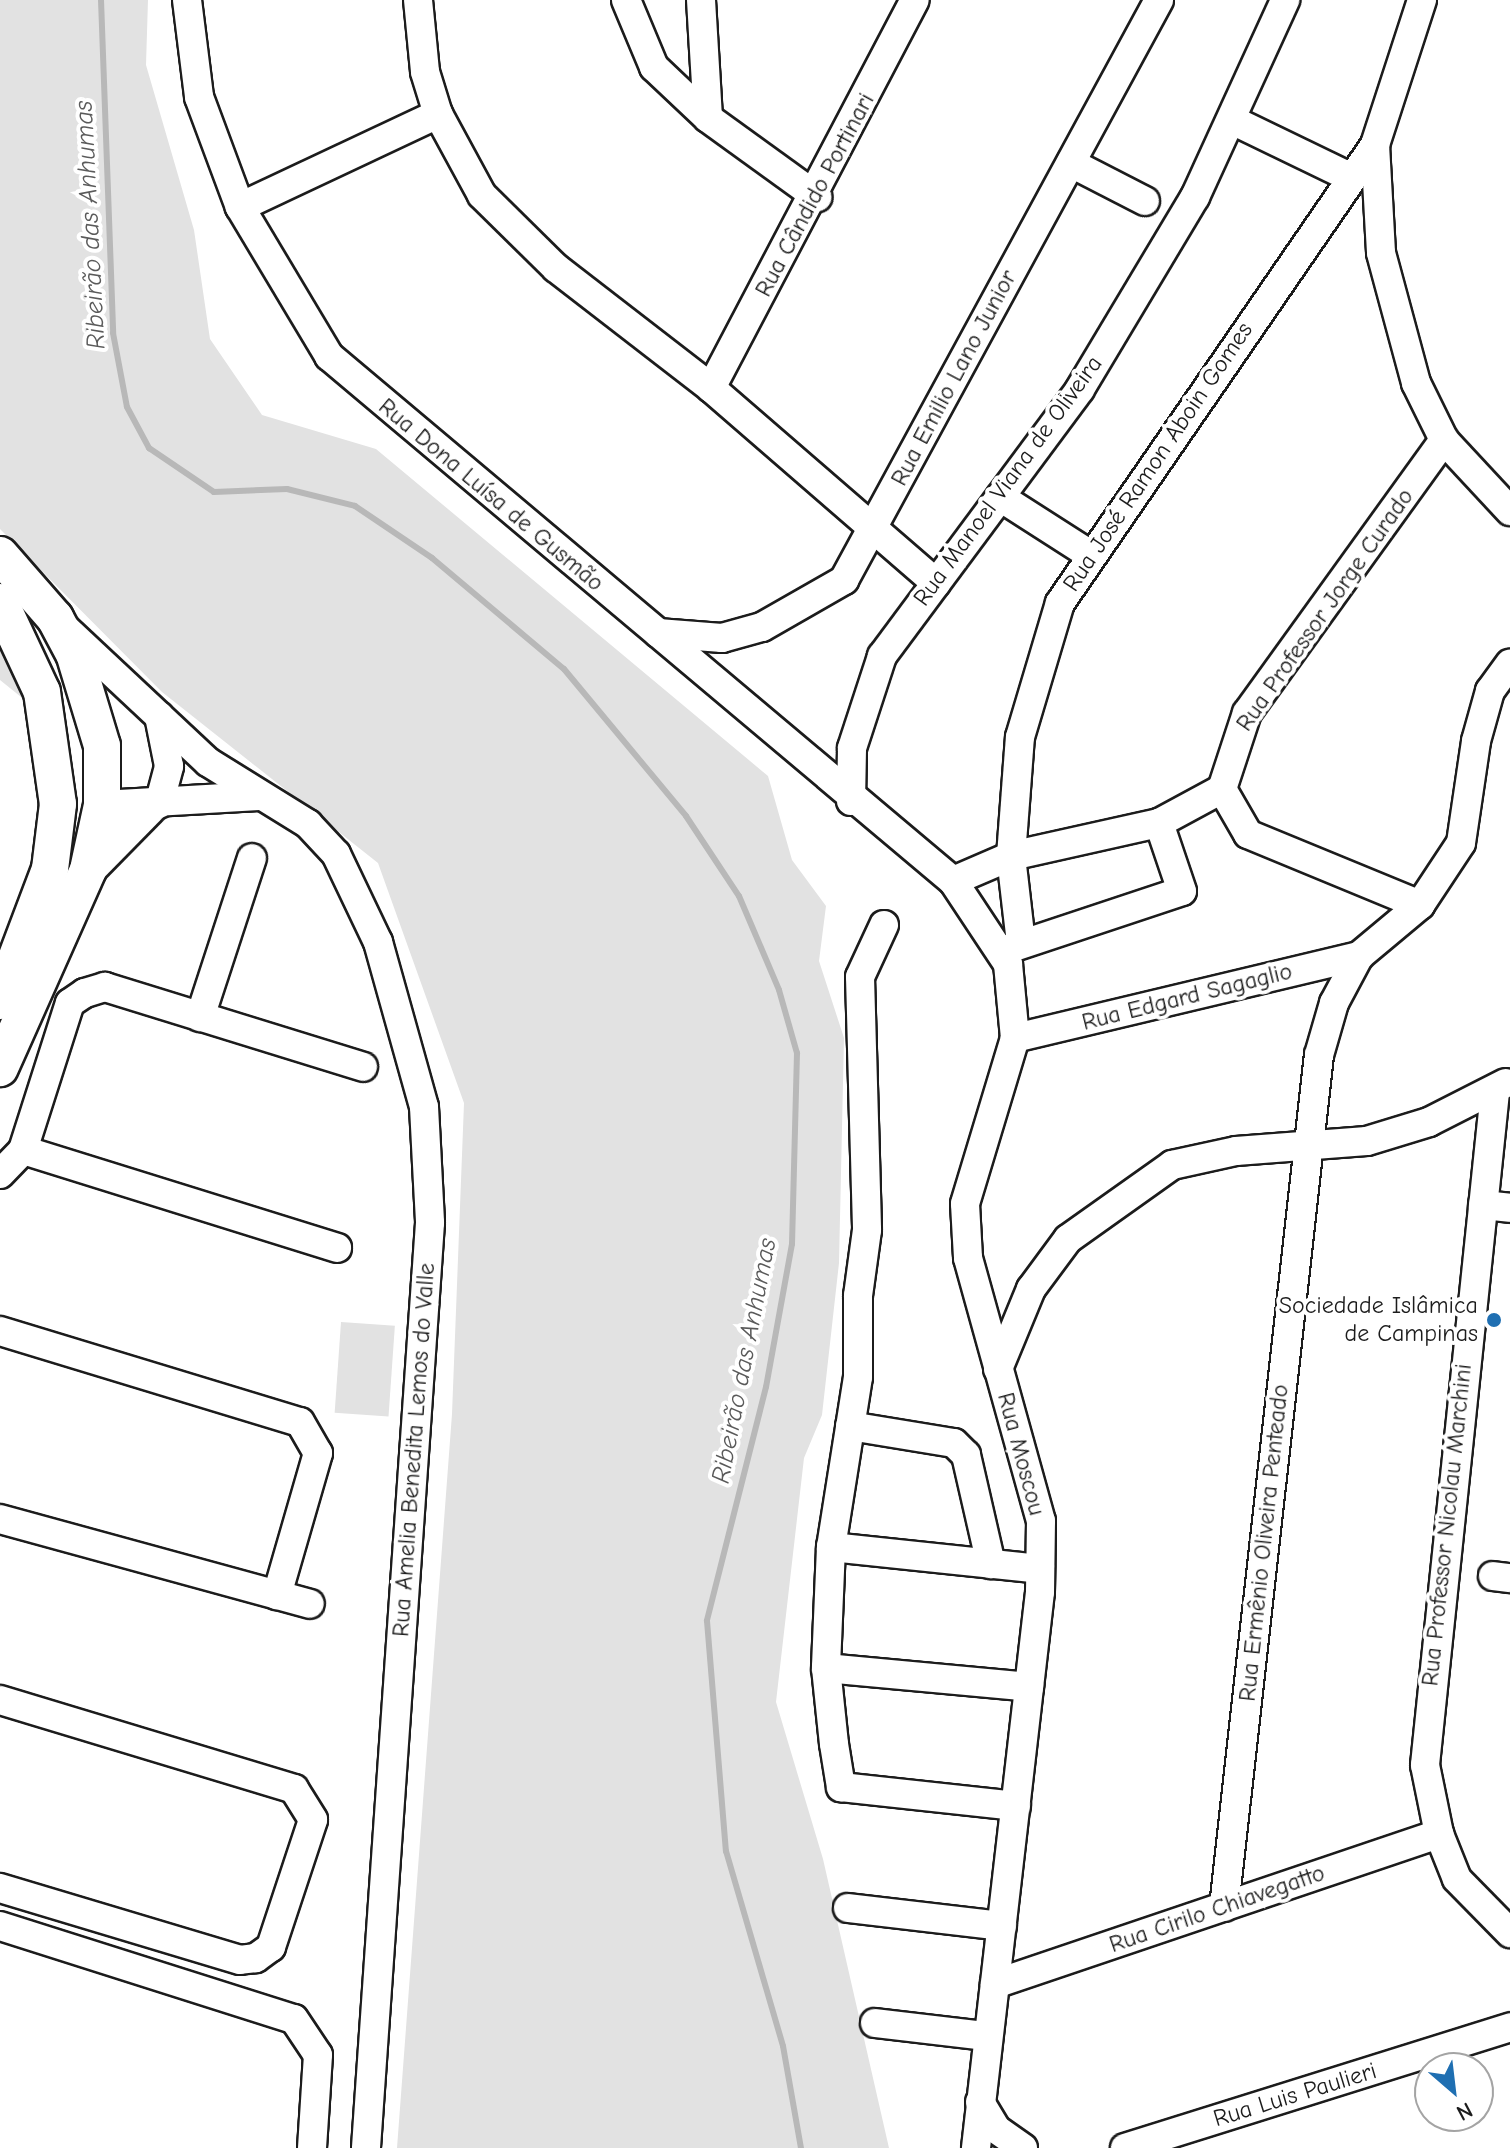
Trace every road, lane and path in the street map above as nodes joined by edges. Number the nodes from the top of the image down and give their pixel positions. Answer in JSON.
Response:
{"nodes":[{"id":1,"x":187,"y":0,"type":"edge"},
{"id":2,"x":418,"y":0,"type":"edge"},
{"id":3,"x":626,"y":0,"type":"edge"},
{"id":4,"x":701,"y":0,"type":"edge"},
{"id":5,"x":915,"y":0,"type":"edge"},
{"id":6,"x":1159,"y":0,"type":"edge"},
{"id":7,"x":1285,"y":0,"type":"edge"},
{"id":8,"x":1422,"y":0,"type":"edge"},
{"id":9,"x":438,"y":114,"type":"junction"},
{"id":10,"x":708,"y":118,"type":"junction"},
{"id":11,"x":1234,"y":121,"type":"junction"},
{"id":12,"x":1375,"y":145,"type":"junction"},
{"id":13,"x":1071,"y":163,"type":"junction"},
{"id":14,"x":1348,"y":176,"type":"junction"},
{"id":15,"x":817,"y":197,"type":"junction"},
{"id":16,"x":1145,"y":201,"type":"dead end"},
{"id":17,"x":240,"y":207,"type":"junction"},
{"id":18,"x":711,"y":388,"type":"junction"},
{"id":19,"x":1444,"y":440,"type":"junction"},
{"id":20,"x":1000,"y":497,"type":"junction"},
{"id":21,"x":1510,"y":511,"type":"edge"},
{"id":22,"x":873,"y":527,"type":"junction"},
{"id":23,"x":1089,"y":554,"type":"junction"},
{"id":24,"x":0,"y":555,"type":"edge"},
{"id":25,"x":936,"y":583,"type":"junction"},
{"id":26,"x":0,"y":602,"type":"edge"},
{"id":27,"x":55,"y":618,"type":"junction"},
{"id":28,"x":658,"y":633,"type":"junction"},
{"id":29,"x":1510,"y":663,"type":"edge"},
{"id":30,"x":159,"y":715,"type":"junction"},
{"id":31,"x":57,"y":766,"type":"junction"},
{"id":32,"x":1222,"y":789,"type":"junction"},
{"id":33,"x":271,"y":798,"type":"junction"},
{"id":34,"x":851,"y":801,"type":"junction"},
{"id":35,"x":102,"y":805,"type":"junction"},
{"id":36,"x":154,"y":806,"type":"junction"},
{"id":37,"x":1159,"y":823,"type":"junction"},
{"id":38,"x":1011,"y":856,"type":"junction"},
{"id":39,"x":252,"y":858,"type":"dead end"},
{"id":40,"x":88,"y":870,"type":"junction"},
{"id":41,"x":953,"y":881,"type":"junction"},
{"id":42,"x":1420,"y":905,"type":"junction"},
{"id":43,"x":884,"y":925,"type":"dead end"},
{"id":44,"x":1359,"y":956,"type":"junction"},
{"id":45,"x":1014,"y":985,"type":"junction"},
{"id":46,"x":0,"y":1001,"type":"edge"},
{"id":47,"x":200,"y":1017,"type":"junction"},
{"id":48,"x":1058,"y":1028,"type":"junction"},
{"id":49,"x":1015,"y":1038,"type":"junction"},
{"id":50,"x":363,"y":1067,"type":"dead end"},
{"id":51,"x":0,"y":1068,"type":"edge"},
{"id":52,"x":1502,"y":1086,"type":"edge"},
{"id":53,"x":1307,"y":1148,"type":"junction"},
{"id":54,"x":23,"y":1150,"type":"junction"},
{"id":55,"x":0,"y":1174,"type":"edge"},
{"id":56,"x":1497,"y":1206,"type":"edge"},
{"id":57,"x":337,"y":1248,"type":"dead end"},
{"id":58,"x":0,"y":1331,"type":"edge"},
{"id":59,"x":998,"y":1369,"type":"junction"},
{"id":60,"x":850,"y":1426,"type":"junction"},
{"id":61,"x":0,"y":1519,"type":"edge"},
{"id":62,"x":831,"y":1547,"type":"junction"},
{"id":63,"x":991,"y":1564,"type":"junction"},
{"id":64,"x":1040,"y":1569,"type":"junction"},
{"id":65,"x":277,"y":1595,"type":"junction"},
{"id":66,"x":310,"y":1604,"type":"dead end"},
{"id":67,"x":826,"y":1668,"type":"junction"},
{"id":68,"x":1029,"y":1687,"type":"junction"},
{"id":69,"x":0,"y":1700,"type":"edge"},
{"id":70,"x":1016,"y":1806,"type":"junction"},
{"id":71,"x":1439,"y":1834,"type":"junction"},
{"id":72,"x":0,"y":1888,"type":"edge"},
{"id":73,"x":1224,"y":1907,"type":"junction"},
{"id":74,"x":848,"y":1908,"type":"dead end"},
{"id":75,"x":0,"y":1926,"type":"edge"},
{"id":76,"x":1002,"y":1926,"type":"junction"},
{"id":77,"x":1510,"y":1933,"type":"edge"},
{"id":78,"x":995,"y":1984,"type":"junction"},
{"id":79,"x":875,"y":2023,"type":"dead end"},
{"id":80,"x":1510,"y":2027,"type":"edge"},
{"id":81,"x":985,"y":2036,"type":"junction"},
{"id":82,"x":980,"y":2102,"type":"junction"},
{"id":83,"x":312,"y":2148,"type":"edge"},
{"id":84,"x":366,"y":2148,"type":"edge"},
{"id":85,"x":976,"y":2148,"type":"edge"},
{"id":86,"x":1023,"y":2148,"type":"edge"},
{"id":87,"x":1125,"y":2148,"type":"edge"}],
"edges":[{"from":1,"to":17,"type":"street","name":"Rua Dona Luísa de Gusmão"},
{"from":2,"to":9,"type":"street"},
{"from":3,"to":10,"type":"street"},
{"from":4,"to":10,"type":"street"},
{"from":5,"to":15,"type":"street","name":"Rua Cândido Portinari"},
{"from":6,"to":13,"type":"street","name":"Rua Emilio Lano Junior"},
{"from":7,"to":11,"type":"street","name":"Rua Manoel Viana de Oliveira"},
{"from":8,"to":12,"type":"street"},
{"from":9,"to":17,"type":"street"},
{"from":9,"to":18,"type":"street"},
{"from":10,"to":15,"type":"street"},
{"from":11,"to":14,"type":"street"},
{"from":11,"to":20,"type":"street","name":"Rua Manoel Viana de Oliveira"},
{"from":12,"to":14,"type":"street","name":"Rua José Ramon Aboin Gomes"},
{"from":12,"to":19,"type":"street"},
{"from":13,"to":16,"type":"street"},
{"from":13,"to":22,"type":"street","name":"Rua Emilio Lano Junior"},
{"from":14,"to":23,"type":"street","name":"Rua José Ramon Aboin Gomes"},
{"from":15,"to":18,"type":"street","name":"Rua Cândido Portinari"},
{"from":17,"to":28,"type":"street","name":"Rua Dona Luísa de Gusmão"},
{"from":18,"to":22,"type":"street"},
{"from":19,"to":21,"type":"street"},
{"from":19,"to":32,"type":"street","name":"Rua Professor Jorge Curado"},
{"from":20,"to":23,"type":"street"},
{"from":20,"to":25,"type":"street","name":"Rua Manoel Viana de Oliveira"},
{"from":22,"to":25,"type":"street"},
{"from":22,"to":28,"type":"street","name":"Rua Emilio Lano Junior"},
{"from":23,"to":38,"type":"street","name":"Rua José Ramon Aboin Gomes"},
{"from":24,"to":27,"type":"main road"},
{"from":25,"to":34,"type":"street","name":"Rua Manoel Viana de Oliveira"},
{"from":26,"to":31,"type":"main road"},
{"from":27,"to":30,"type":"street","name":"Rua Amelia Benedita Lemos do Valle"},
{"from":27,"to":35,"type":"main road"},
{"from":28,"to":34,"type":"street","name":"Rua Dona Luísa de Gusmão"},
{"from":29,"to":42,"type":"street","name":"Rua Ermênio Oliveira Penteado"},
{"from":30,"to":33,"type":"street","name":"Rua Amelia Benedita Lemos do Valle"},
{"from":30,"to":36,"type":"street"},
{"from":31,"to":35,"type":"main road"},
{"from":31,"to":46,"type":"main road"},
{"from":32,"to":37,"type":"street"},
{"from":32,"to":42,"type":"street"},
{"from":33,"to":36,"type":"street"},
{"from":33,"to":84,"type":"street","name":"Rua Amelia Benedita Lemos do Valle"},
{"from":34,"to":41,"type":"street","name":"Rua Dona Luísa de Gusmão"},
{"from":35,"to":36,"type":"street"},
{"from":35,"to":40,"type":"main road"},
{"from":36,"to":40,"type":"main road"},
{"from":37,"to":38,"type":"street"},
{"from":37,"to":38,"type":"street","name":"Rua José Ramon Aboin Gomes"},
{"from":38,"to":41,"type":"street"},
{"from":39,"to":47,"type":"street"},
{"from":40,"to":51,"type":"main road"},
{"from":41,"to":45,"type":"street","name":"Rua Moscou"},
{"from":42,"to":44,"type":"street","name":"Rua Ermênio Oliveira Penteado"},
{"from":43,"to":60,"type":"street"},
{"from":44,"to":48,"type":"street","name":"Rua Edgard Sagaglio"},
{"from":44,"to":53,"type":"street","name":"Rua Ermênio Oliveira Penteado"},
{"from":45,"to":48,"type":"street"},
{"from":45,"to":49,"type":"street","name":"Rua Moscou"},
{"from":47,"to":50,"type":"street"},
{"from":47,"to":54,"type":"street"},
{"from":48,"to":49,"type":"street","name":"Rua Edgard Sagaglio"},
{"from":49,"to":59,"type":"street","name":"Rua Moscou"},
{"from":52,"to":53,"type":"street"},
{"from":52,"to":56,"type":"street","name":"Rua Professor Nicolau Marchini"},
{"from":53,"to":59,"type":"street"},
{"from":53,"to":73,"type":"street","name":"Rua Ermênio Oliveira Penteado"},
{"from":54,"to":55,"type":"street"},
{"from":54,"to":57,"type":"street"},
{"from":56,"to":71,"type":"street","name":"Rua Professor Nicolau Marchini"},
{"from":58,"to":65,"type":"street"},
{"from":59,"to":64,"type":"street","name":"Rua Moscou"},
{"from":60,"to":62,"type":"street"},
{"from":60,"to":63,"type":"street"},
{"from":61,"to":65,"type":"street"},
{"from":62,"to":63,"type":"street"},
{"from":62,"to":67,"type":"street"},
{"from":63,"to":64,"type":"street"},
{"from":64,"to":68,"type":"street","name":"Rua Moscou"},
{"from":65,"to":66,"type":"street"},
{"from":67,"to":68,"type":"street"},
{"from":67,"to":70,"type":"street"},
{"from":68,"to":70,"type":"street","name":"Rua Moscou"},
{"from":69,"to":72,"type":"street"},
{"from":70,"to":76,"type":"street","name":"Rua Moscou"},
{"from":71,"to":73,"type":"street","name":"Rua Cirilo Chiavegatto"},
{"from":71,"to":77,"type":"street","name":"Rua Professor Nicolau Marchini"},
{"from":73,"to":78,"type":"street","name":"Rua Cirilo Chiavegatto"},
{"from":74,"to":76,"type":"street"},
{"from":75,"to":83,"type":"street"},
{"from":76,"to":78,"type":"street","name":"Rua Moscou"},
{"from":78,"to":81,"type":"street","name":"Rua Moscou"},
{"from":79,"to":81,"type":"street"},
{"from":80,"to":87,"type":"street","name":"Rua Luis Paulieri"},
{"from":81,"to":82,"type":"street","name":"Rua Moscou"},
{"from":82,"to":85,"type":"street","name":"Rua Moscou"},
{"from":82,"to":86,"type":"street"}]}
